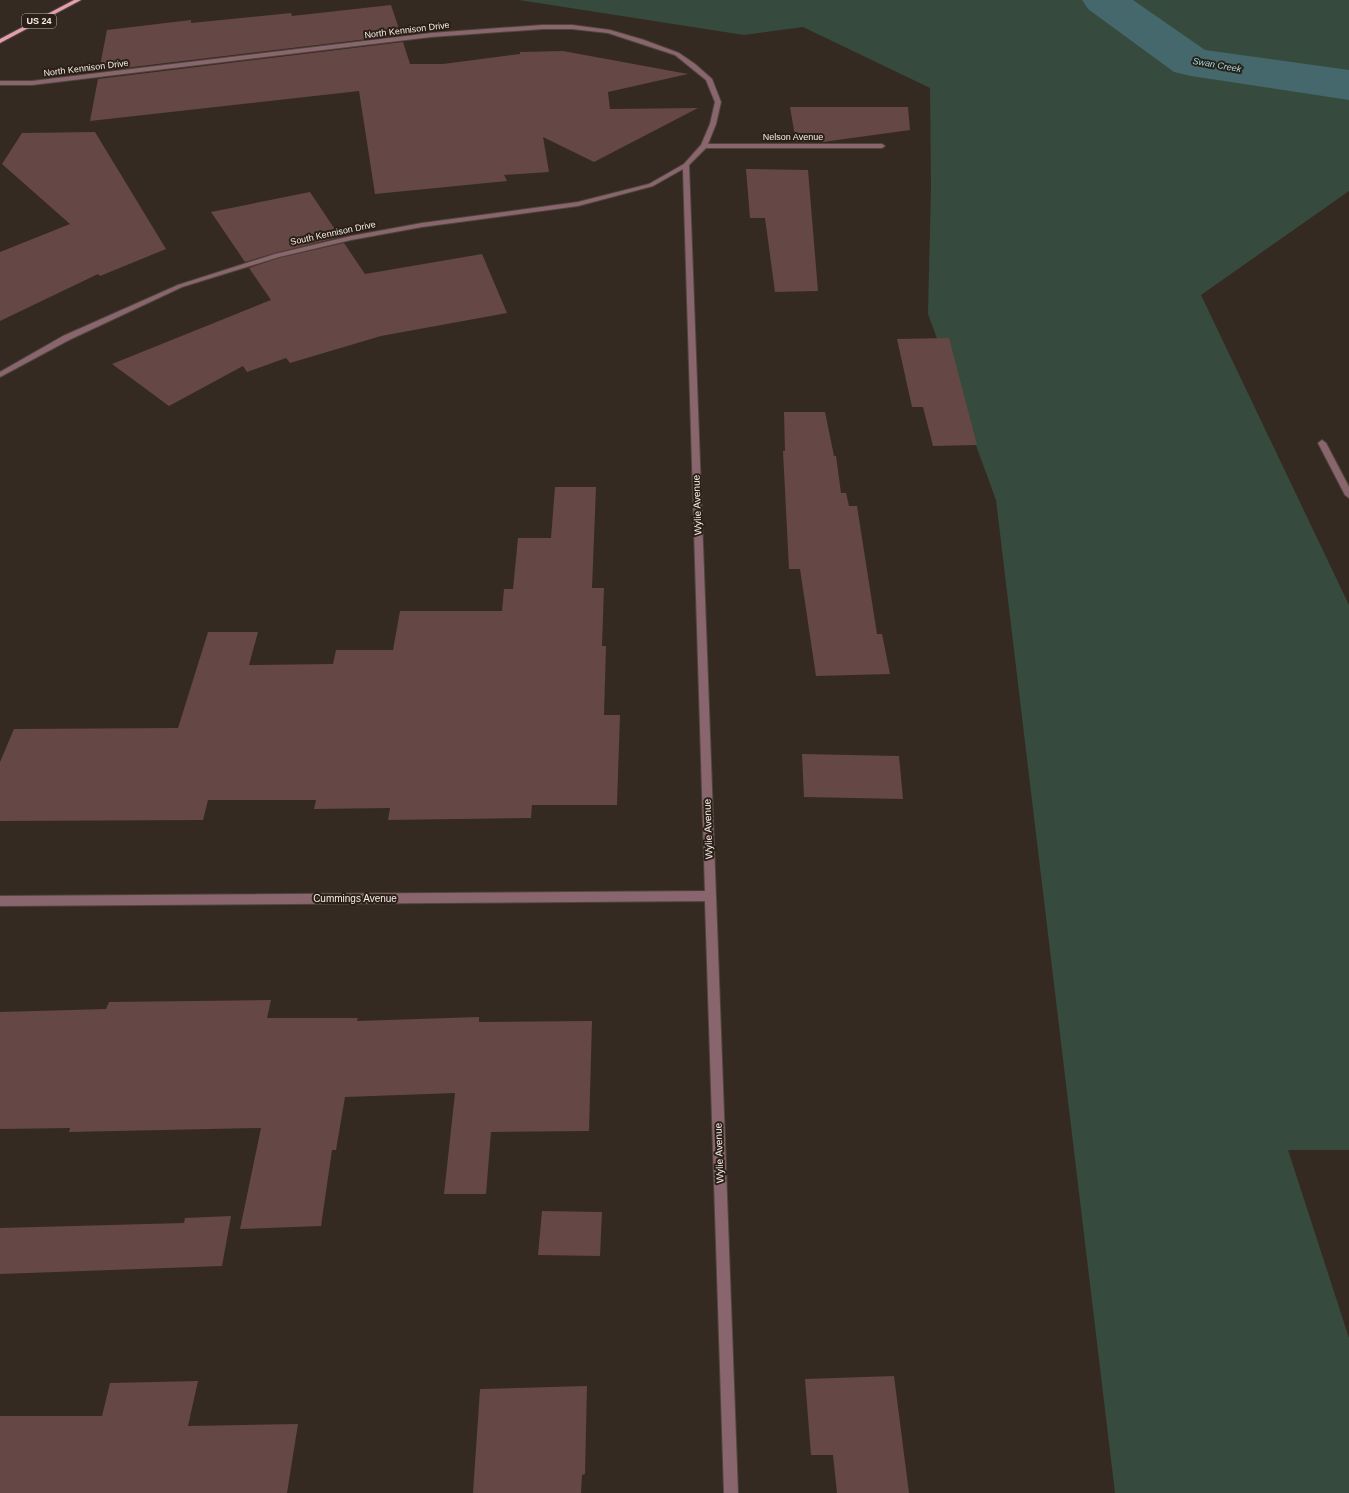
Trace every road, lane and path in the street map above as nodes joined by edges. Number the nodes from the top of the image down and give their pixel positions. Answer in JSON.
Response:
{"nodes":[{"id":1,"x":78,"y":0,"type":"edge"},
{"id":2,"x":0,"y":41,"type":"edge"},
{"id":3,"x":0,"y":83,"type":"edge"},
{"id":4,"x":704,"y":146,"type":"junction"},
{"id":5,"x":882,"y":146,"type":"dead end"},
{"id":6,"x":686,"y":165,"type":"junction"},
{"id":7,"x":0,"y":375,"type":"edge"},
{"id":8,"x":1322,"y":443,"type":"dead end"},
{"id":9,"x":1349,"y":495,"type":"edge"},
{"id":10,"x":710,"y":896,"type":"junction"},
{"id":11,"x":0,"y":901,"type":"edge"},
{"id":12,"x":731,"y":1493,"type":"edge"}],
"edges":[{"from":1,"to":2,"type":"main road","number":"US 24"},
{"from":3,"to":4,"type":"street","name":"North Kennison Drive"},
{"from":4,"to":5,"type":"street","name":"Nelson Avenue"},
{"from":4,"to":6,"type":"street","name":"North Kennison Drive"},
{"from":6,"to":7,"type":"street","name":"South Kennison Drive"},
{"from":6,"to":10,"type":"street","name":"Wylie Avenue"},
{"from":8,"to":9,"type":"street"},
{"from":10,"to":11,"type":"street","name":"Cummings Avenue"},
{"from":10,"to":12,"type":"street","name":"Wylie Avenue"}]}
